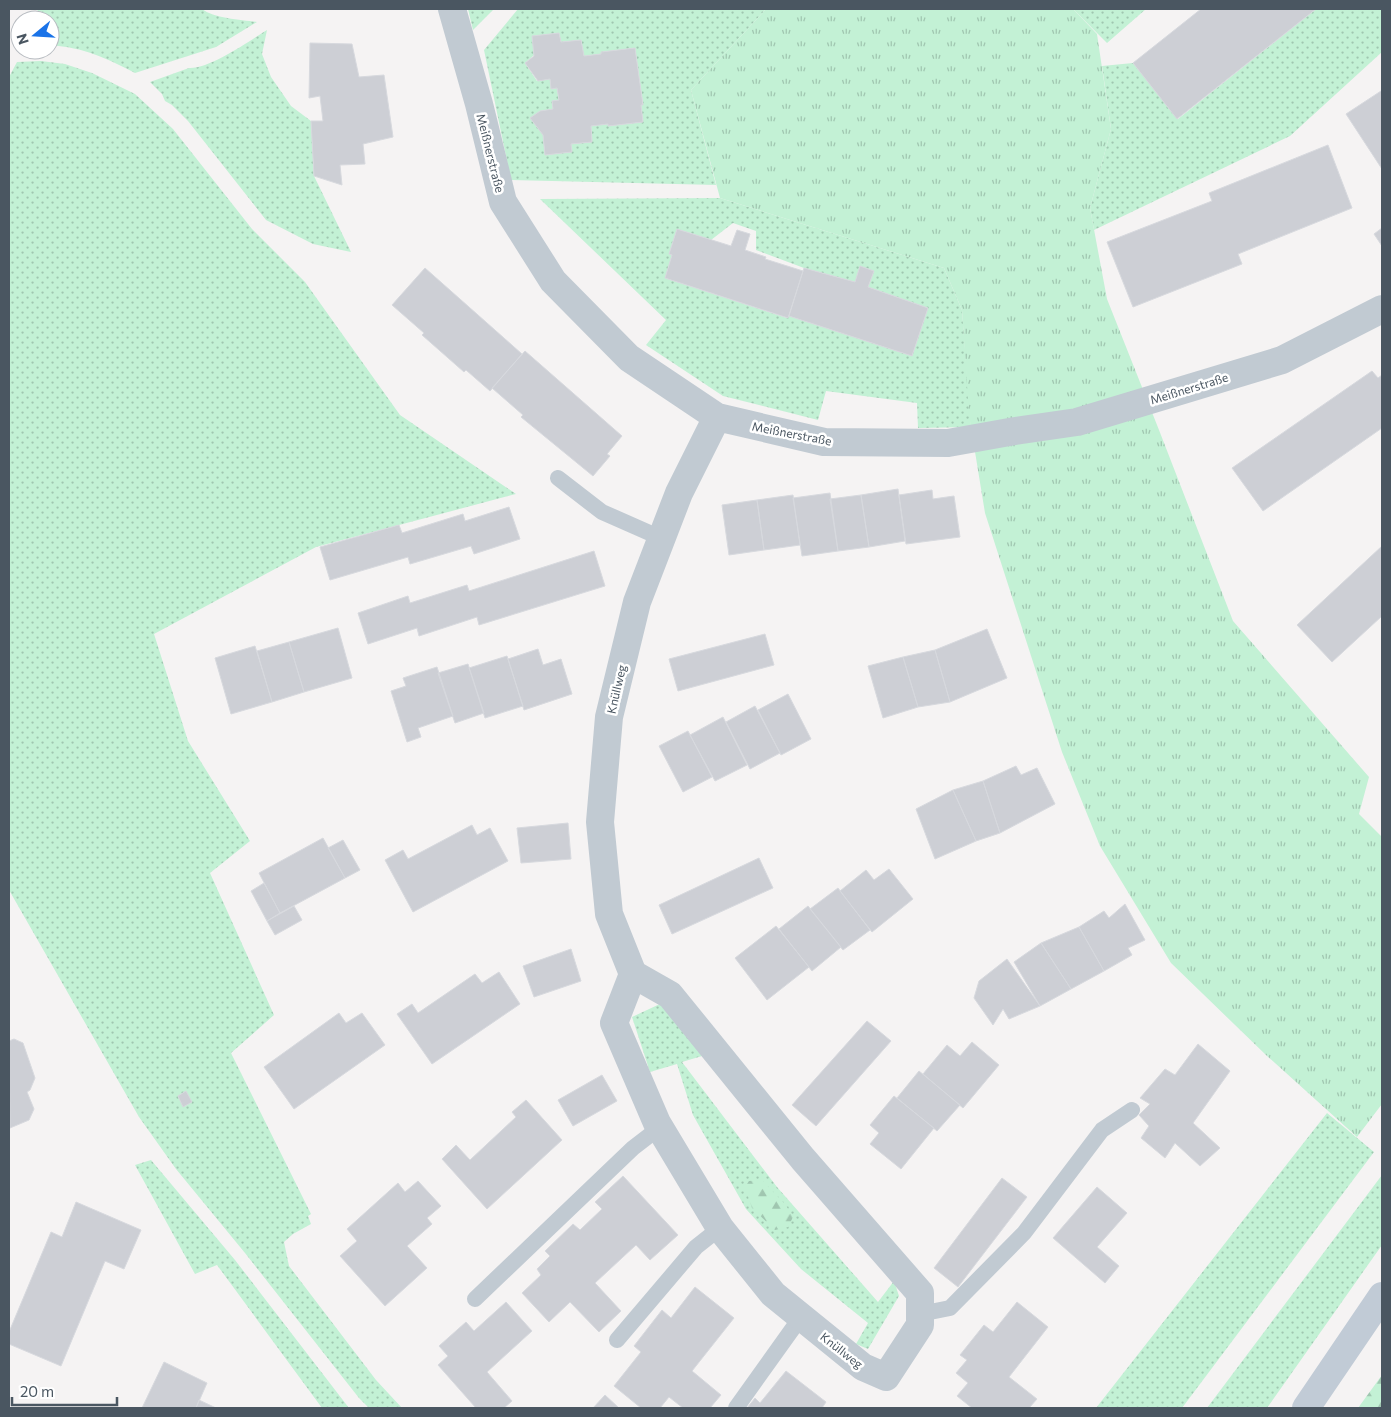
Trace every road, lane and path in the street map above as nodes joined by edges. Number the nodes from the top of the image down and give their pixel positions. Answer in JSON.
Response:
{"nodes":[{"id":1,"x":452,"y":9,"type":"edge"},
{"id":2,"x":1382,"y":309,"type":"edge"},
{"id":3,"x":716,"y":417,"type":"junction"},
{"id":4,"x":558,"y":478,"type":"dead end"},
{"id":5,"x":662,"y":538,"type":"junction"},
{"id":6,"x":633,"y":974,"type":"junction"},
{"id":7,"x":1132,"y":1110,"type":"dead end"},
{"id":8,"x":659,"y":1128,"type":"junction"},
{"id":9,"x":720,"y":1228,"type":"junction"},
{"id":10,"x":1382,"y":1296,"type":"edge"},
{"id":11,"x":475,"y":1299,"type":"dead end"},
{"id":12,"x":920,"y":1314,"type":"junction"},
{"id":13,"x":801,"y":1317,"type":"junction"},
{"id":14,"x":617,"y":1340,"type":"dead end"},
{"id":15,"x":736,"y":1408,"type":"edge"},
{"id":16,"x":1306,"y":1408,"type":"edge"}],
"edges":[{"from":1,"to":3,"type":"street","name":"Meißnerstraße"},
{"from":2,"to":3,"type":"street","name":"Meißnerstraße"},
{"from":3,"to":5,"type":"street","name":"Knüllweg"},
{"from":4,"to":5,"type":"lane"},
{"from":5,"to":6,"type":"street","name":"Knüllweg"},
{"from":6,"to":8,"type":"street","name":"Knüllweg"},
{"from":6,"to":12,"type":"street","name":"Knüllweg"},
{"from":7,"to":12,"type":"lane"},
{"from":8,"to":9,"type":"street","name":"Knüllweg"},
{"from":8,"to":11,"type":"lane"},
{"from":9,"to":13,"type":"street","name":"Knüllweg"},
{"from":9,"to":14,"type":"lane"},
{"from":10,"to":16,"type":"main road"},
{"from":12,"to":13,"type":"street","name":"Knüllweg"},
{"from":13,"to":15,"type":"lane"}]}
